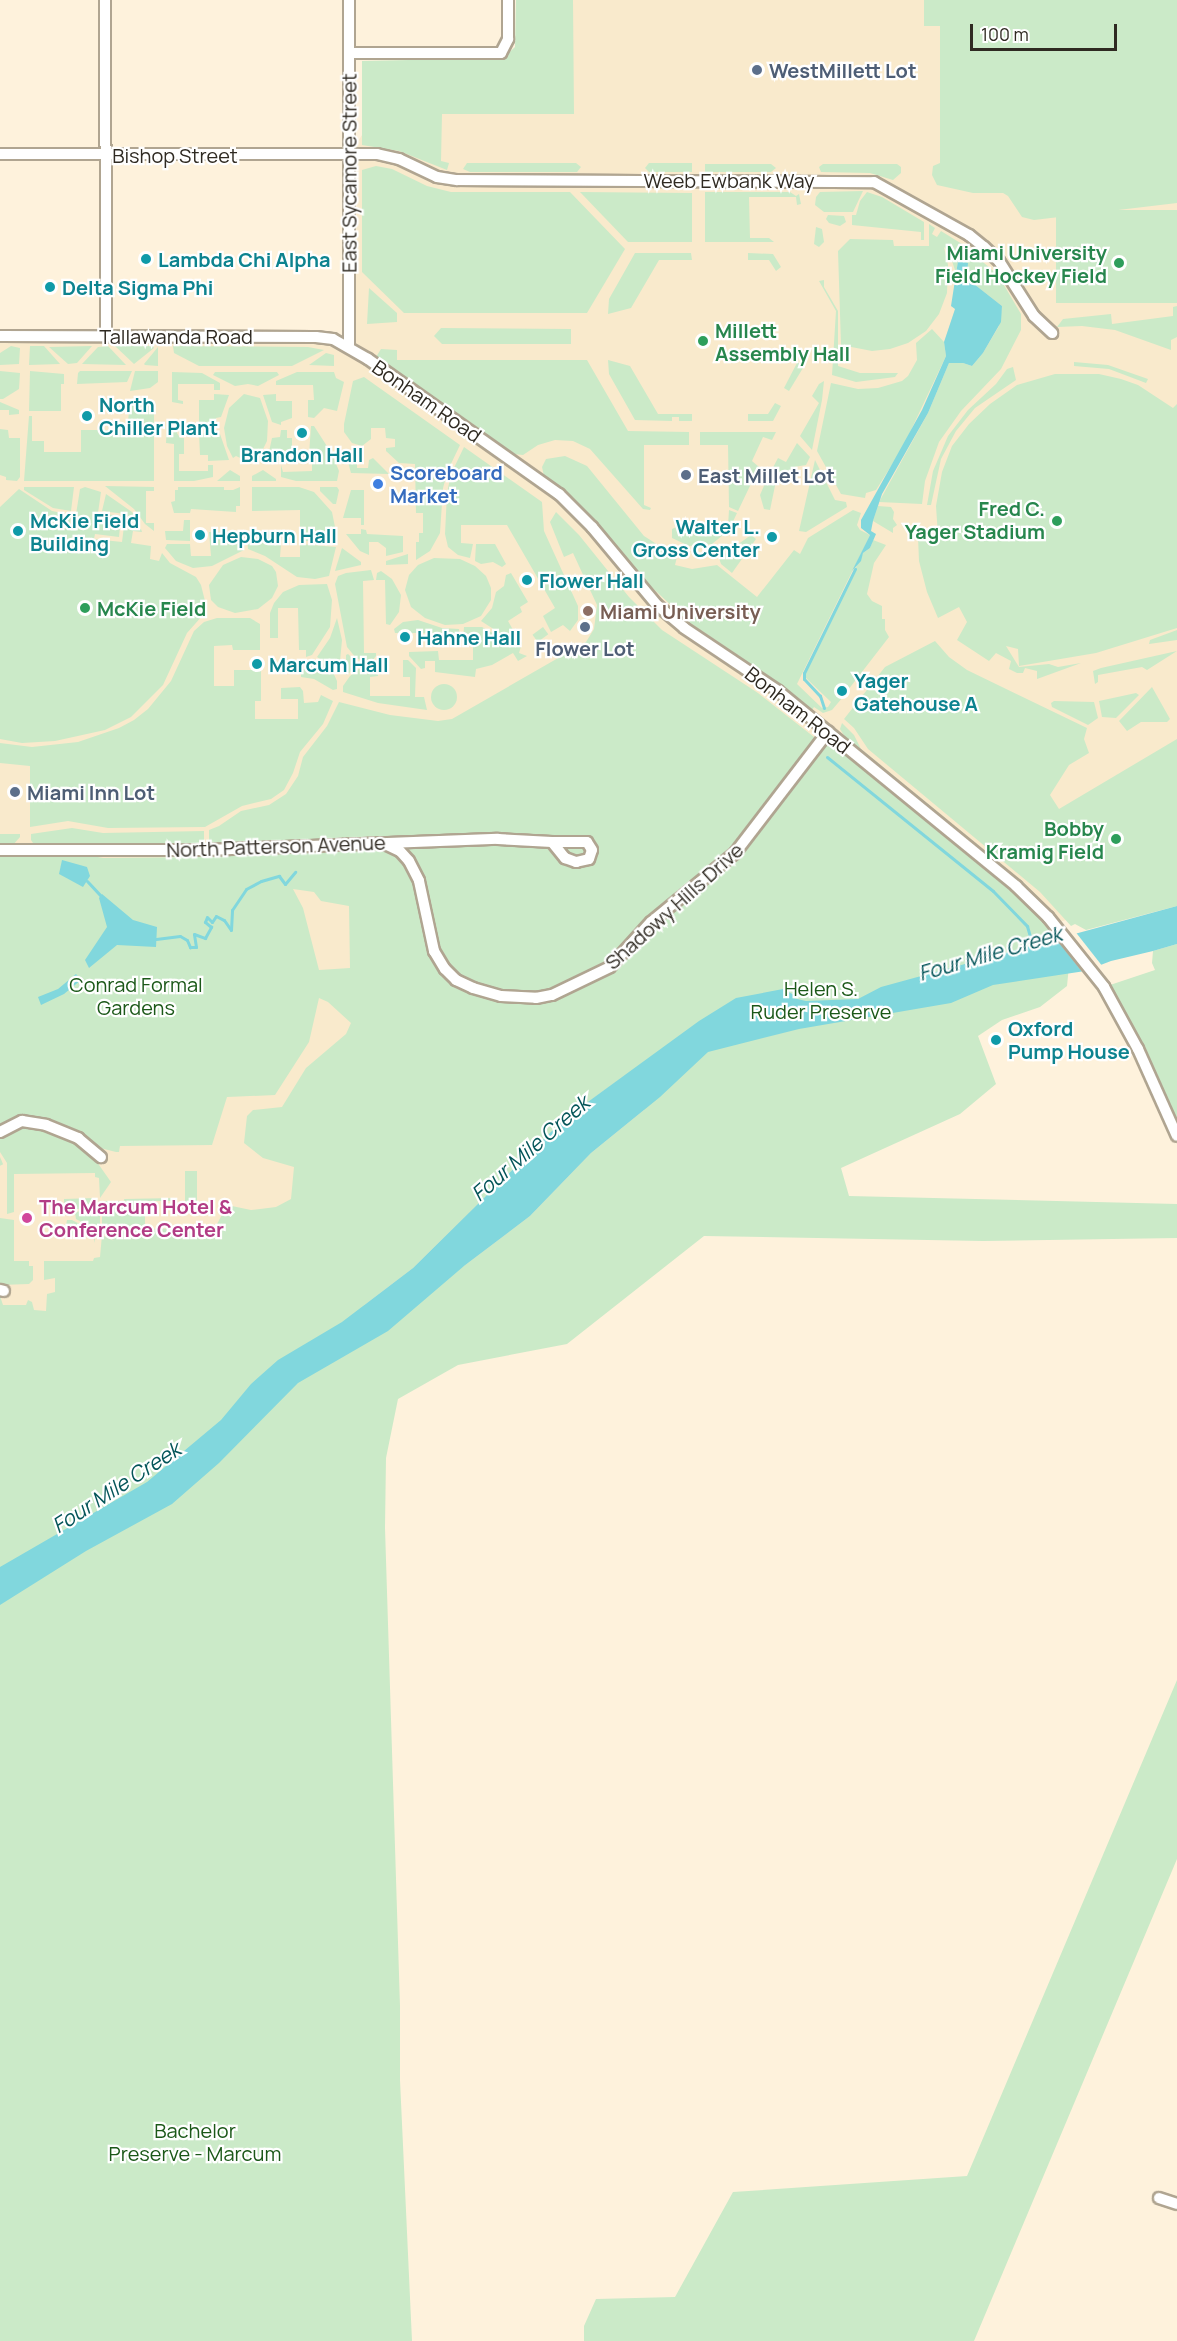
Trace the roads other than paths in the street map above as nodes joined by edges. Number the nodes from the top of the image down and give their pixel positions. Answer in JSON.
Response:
{"nodes":[{"id":1,"x":105,"y":0,"type":"edge"},
{"id":2,"x":349,"y":0,"type":"edge"},
{"id":3,"x":508,"y":0,"type":"edge"},
{"id":4,"x":349,"y":53,"type":"junction"},
{"id":5,"x":0,"y":154,"type":"edge"},
{"id":6,"x":105,"y":154,"type":"junction"},
{"id":7,"x":349,"y":155,"type":"junction"},
{"id":8,"x":1052,"y":333,"type":"dead end"},
{"id":9,"x":0,"y":336,"type":"edge"},
{"id":10,"x":106,"y":336,"type":"junction"},
{"id":11,"x":349,"y":347,"type":"junction"},
{"id":12,"x":828,"y":732,"type":"junction"},
{"id":13,"x":552,"y":842,"type":"dead end"},
{"id":14,"x":384,"y":843,"type":"junction"},
{"id":15,"x":0,"y":850,"type":"edge"},
{"id":16,"x":0,"y":1132,"type":"edge"},
{"id":17,"x":1177,"y":1136,"type":"edge"},
{"id":18,"x":101,"y":1157,"type":"dead end"},
{"id":19,"x":1159,"y":2198,"type":"dead end"},
{"id":20,"x":1177,"y":2204,"type":"edge"}],
"edges":[{"from":1,"to":6,"type":"street"},
{"from":2,"to":4,"type":"street","name":"East Sycamore Street"},
{"from":3,"to":4,"type":"street"},
{"from":4,"to":7,"type":"street","name":"East Sycamore Street"},
{"from":5,"to":6,"type":"street","name":"Bishop Street"},
{"from":6,"to":7,"type":"street","name":"Bishop Street"},
{"from":6,"to":10,"type":"street"},
{"from":7,"to":8,"type":"street","name":"Weeb Ewbank Way"},
{"from":7,"to":11,"type":"street","name":"East Sycamore Street"},
{"from":9,"to":10,"type":"street","name":"Tallawanda Road"},
{"from":10,"to":11,"type":"street","name":"Tallawanda Road"},
{"from":11,"to":12,"type":"street","name":"Bonham Road"},
{"from":12,"to":14,"type":"street","name":"Shadowy Hills Drive"},
{"from":12,"to":17,"type":"street","name":"Bonham Road"},
{"from":13,"to":14,"type":"street","name":"North Patterson Avenue"},
{"from":14,"to":15,"type":"street","name":"North Patterson Avenue"},
{"from":16,"to":18,"type":"street"},
{"from":19,"to":20,"type":"street"}]}
